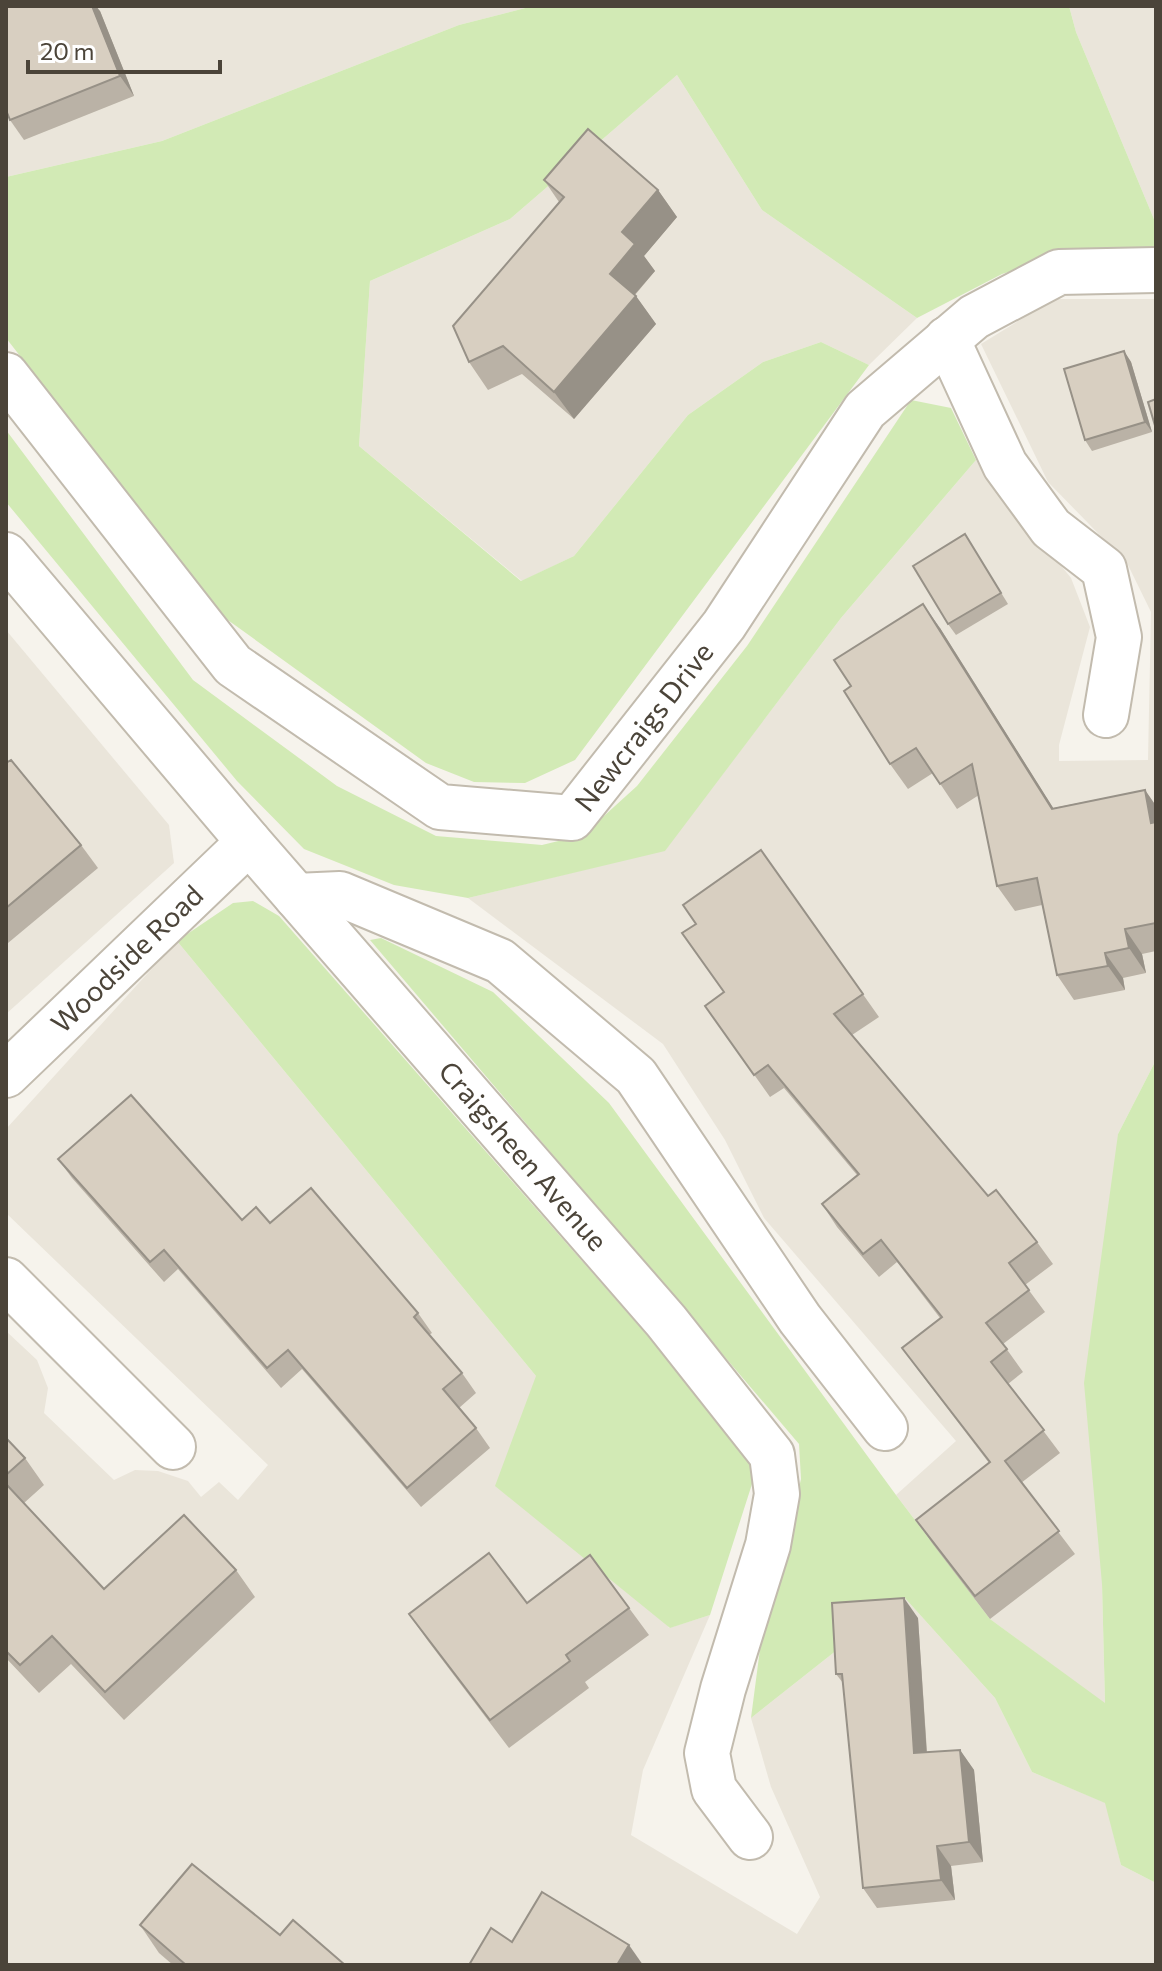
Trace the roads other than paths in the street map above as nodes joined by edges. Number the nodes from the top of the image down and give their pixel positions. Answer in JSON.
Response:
{"nodes":[{"id":1,"x":1156,"y":270,"type":"edge"},
{"id":2,"x":947,"y":339,"type":"junction"},
{"id":3,"x":6,"y":375,"type":"edge"},
{"id":4,"x":6,"y":555,"type":"edge"},
{"id":5,"x":1106,"y":715,"type":"dead end"},
{"id":6,"x":249,"y":842,"type":"junction"},
{"id":7,"x":296,"y":896,"type":"junction"},
{"id":8,"x":6,"y":1075,"type":"edge"},
{"id":9,"x":6,"y":1280,"type":"edge"},
{"id":10,"x":885,"y":1428,"type":"dead end"},
{"id":11,"x":173,"y":1447,"type":"dead end"},
{"id":12,"x":750,"y":1837,"type":"dead end"}],
"edges":[{"from":1,"to":2,"type":"street","name":"Newcraigs Drive"},
{"from":2,"to":3,"type":"street","name":"Newcraigs Drive"},
{"from":2,"to":5,"type":"street"},
{"from":4,"to":6,"type":"street","name":"Craigsheen Avenue"},
{"from":6,"to":7,"type":"street","name":"Craigsheen Avenue"},
{"from":6,"to":8,"type":"street","name":"Woodside Road"},
{"from":7,"to":10,"type":"street"},
{"from":7,"to":12,"type":"street","name":"Craigsheen Avenue"},
{"from":9,"to":11,"type":"street"}]}
